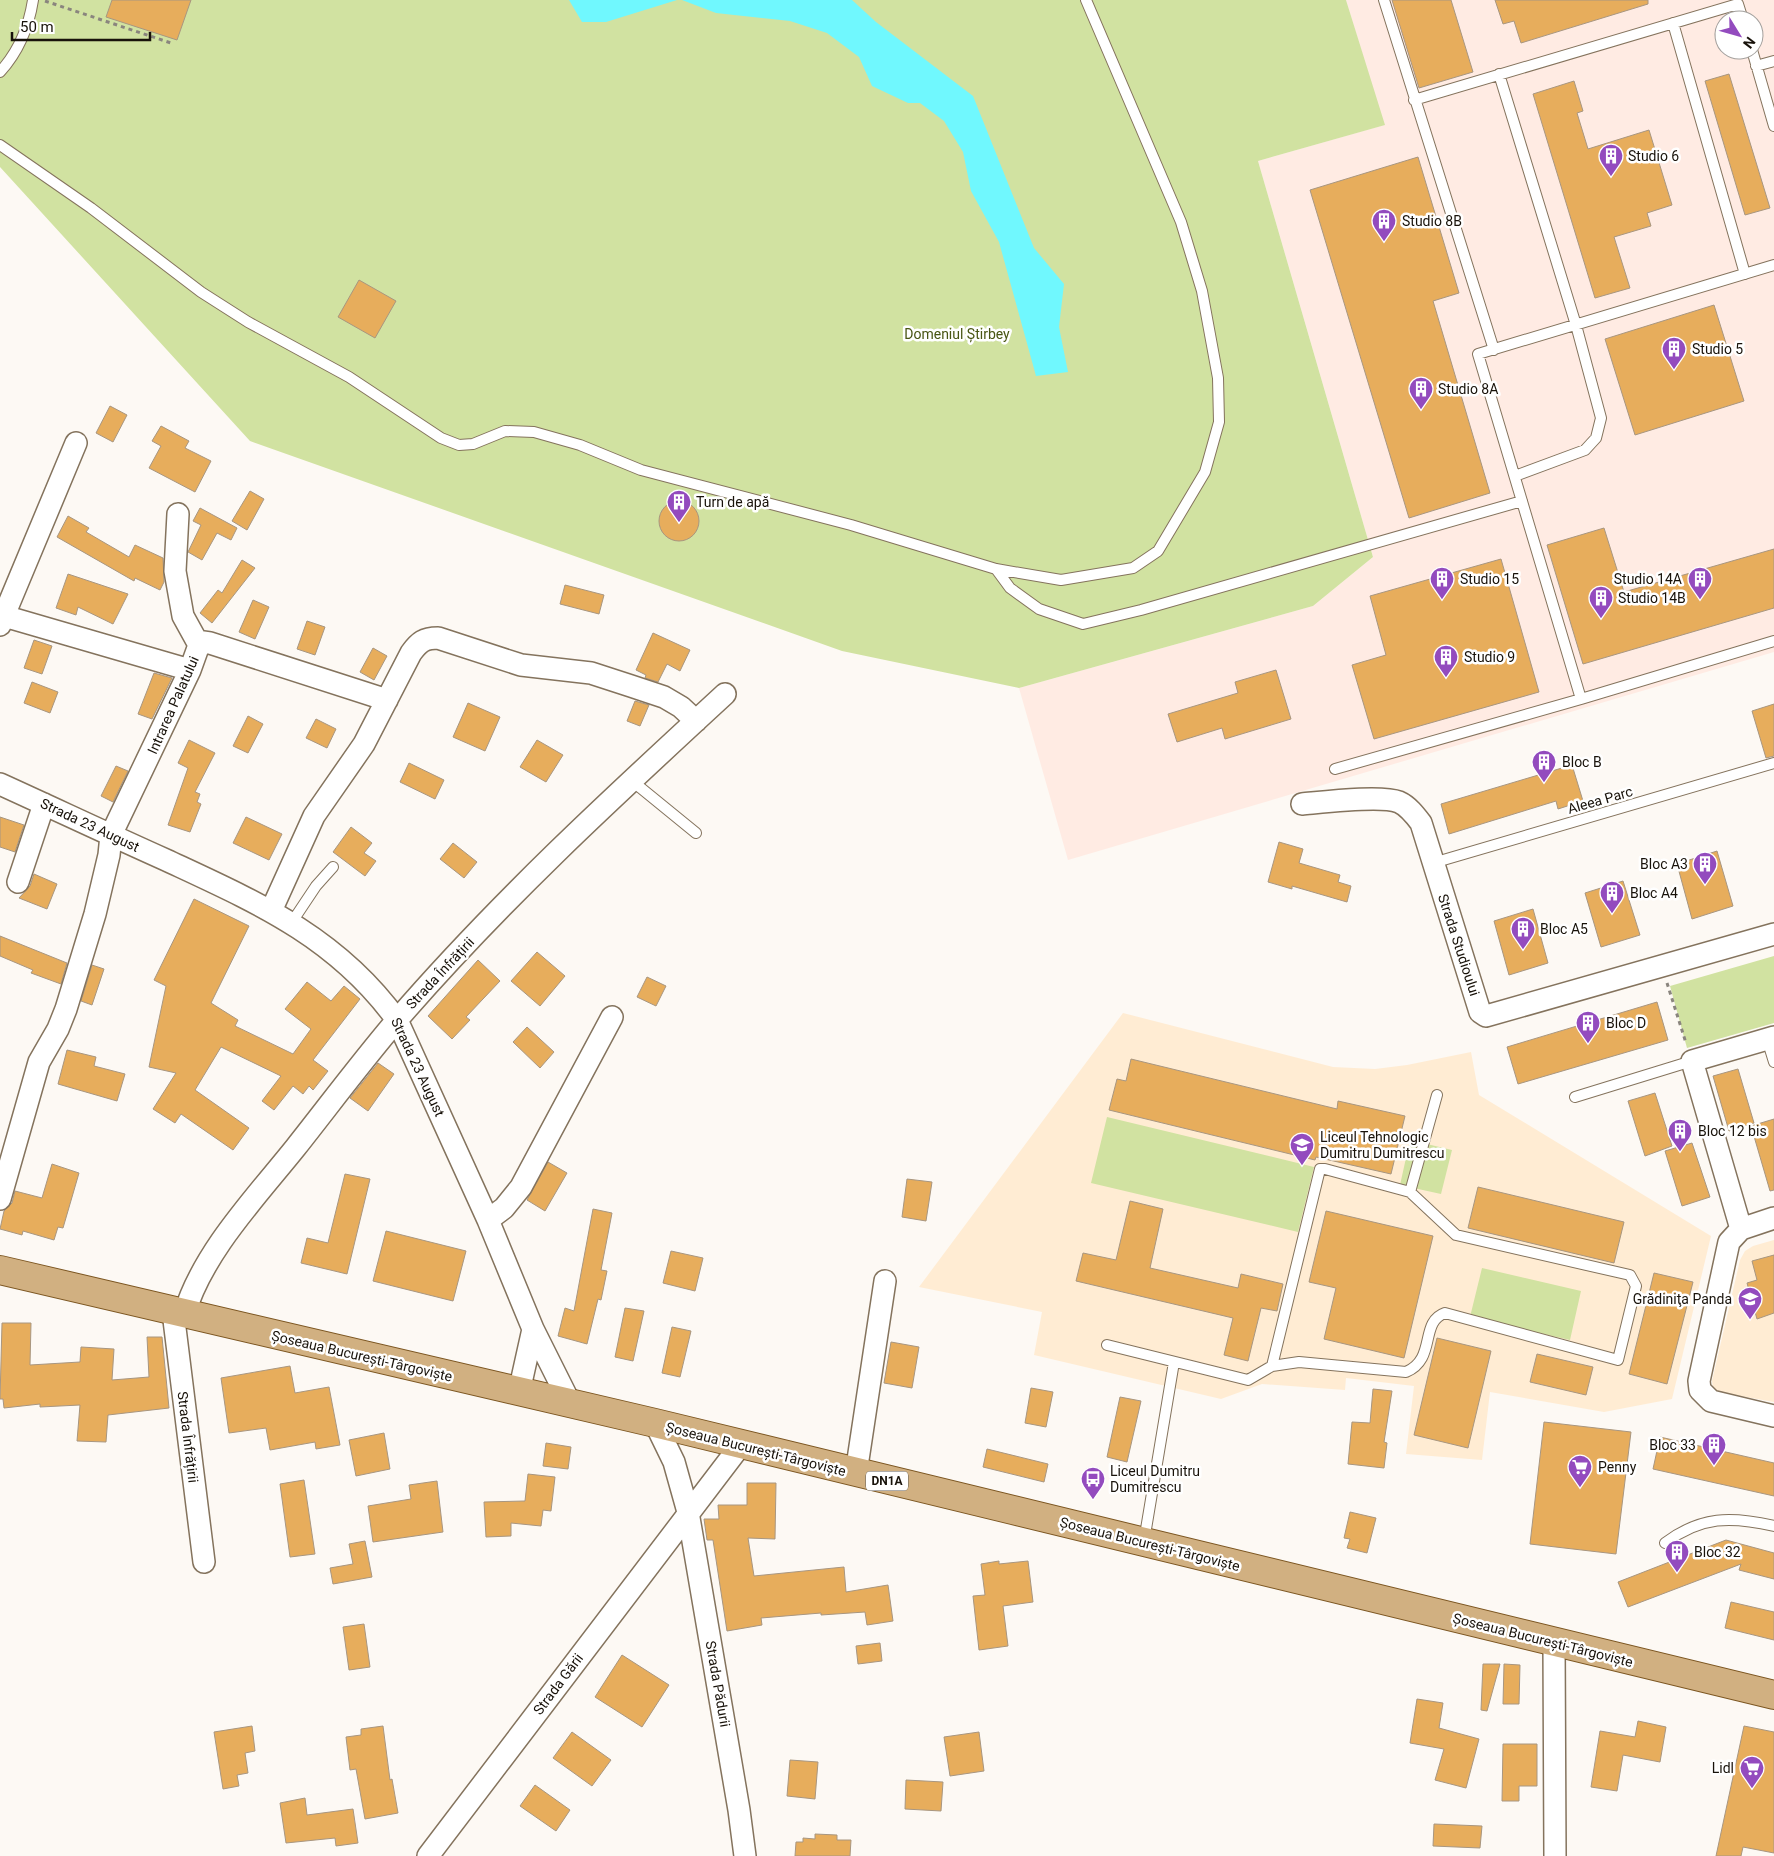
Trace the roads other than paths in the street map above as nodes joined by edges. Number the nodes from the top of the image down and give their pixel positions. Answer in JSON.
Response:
{"nodes":[{"id":1,"x":33,"y":0,"type":"edge"},
{"id":2,"x":1086,"y":0,"type":"edge"},
{"id":3,"x":1384,"y":0,"type":"edge"},
{"id":4,"x":1738,"y":2,"type":"edge"},
{"id":5,"x":1673,"y":23,"type":"junction"},
{"id":6,"x":1754,"y":60,"type":"edge"},
{"id":7,"x":1774,"y":61,"type":"edge"},
{"id":8,"x":1756,"y":66,"type":"junction"},
{"id":9,"x":0,"y":72,"type":"edge"},
{"id":10,"x":1499,"y":74,"type":"junction"},
{"id":11,"x":1414,"y":100,"type":"junction"},
{"id":12,"x":1774,"y":126,"type":"edge"},
{"id":13,"x":0,"y":145,"type":"edge"},
{"id":14,"x":1774,"y":265,"type":"edge"},
{"id":15,"x":1745,"y":274,"type":"junction"},
{"id":16,"x":1576,"y":325,"type":"junction"},
{"id":17,"x":1494,"y":350,"type":"junction"},
{"id":18,"x":76,"y":443,"type":"dead end"},
{"id":19,"x":1515,"y":476,"type":"junction"},
{"id":20,"x":1522,"y":501,"type":"junction"},
{"id":21,"x":178,"y":514,"type":"dead end"},
{"id":22,"x":996,"y":569,"type":"junction"},
{"id":23,"x":2,"y":620,"type":"edge"},
{"id":24,"x":1774,"y":641,"type":"edge"},
{"id":25,"x":199,"y":645,"type":"junction"},
{"id":26,"x":190,"y":670,"type":"junction"},
{"id":27,"x":725,"y":694,"type":"dead end"},
{"id":28,"x":1581,"y":699,"type":"junction"},
{"id":29,"x":387,"y":700,"type":"junction"},
{"id":30,"x":696,"y":721,"type":"junction"},
{"id":31,"x":1774,"y":763,"type":"edge"},
{"id":32,"x":1335,"y":769,"type":"dead end"},
{"id":33,"x":631,"y":780,"type":"junction"},
{"id":34,"x":0,"y":784,"type":"edge"},
{"id":35,"x":44,"y":804,"type":"junction"},
{"id":36,"x":1302,"y":804,"type":"dead end"},
{"id":37,"x":696,"y":833,"type":"dead end"},
{"id":38,"x":111,"y":835,"type":"junction"},
{"id":39,"x":1433,"y":863,"type":"junction"},
{"id":40,"x":333,"y":867,"type":"dead end"},
{"id":41,"x":18,"y":882,"type":"dead end"},
{"id":42,"x":271,"y":910,"type":"junction"},
{"id":43,"x":292,"y":922,"type":"junction"},
{"id":44,"x":1774,"y":934,"type":"edge"},
{"id":45,"x":612,"y":1017,"type":"dead end"},
{"id":46,"x":397,"y":1020,"type":"junction"},
{"id":47,"x":1770,"y":1038,"type":"edge"},
{"id":48,"x":1692,"y":1060,"type":"junction"},
{"id":49,"x":1774,"y":1062,"type":"edge"},
{"id":50,"x":1437,"y":1095,"type":"dead end"},
{"id":51,"x":1575,"y":1097,"type":"dead end"},
{"id":52,"x":1410,"y":1192,"type":"junction"},
{"id":53,"x":0,"y":1198,"type":"edge"},
{"id":54,"x":1774,"y":1218,"type":"edge"},
{"id":55,"x":488,"y":1220,"type":"junction"},
{"id":56,"x":1741,"y":1229,"type":"junction"},
{"id":57,"x":0,"y":1270,"type":"edge"},
{"id":58,"x":885,"y":1281,"type":"dead end"},
{"id":59,"x":178,"y":1314,"type":"junction"},
{"id":60,"x":533,"y":1329,"type":"junction"},
{"id":61,"x":1107,"y":1345,"type":"dead end"},
{"id":62,"x":1174,"y":1362,"type":"junction"},
{"id":63,"x":1272,"y":1366,"type":"junction"},
{"id":64,"x":519,"y":1392,"type":"junction"},
{"id":65,"x":570,"y":1404,"type":"junction"},
{"id":66,"x":1774,"y":1416,"type":"edge"},
{"id":67,"x":655,"y":1424,"type":"junction"},
{"id":68,"x":740,"y":1446,"type":"junction"},
{"id":69,"x":856,"y":1474,"type":"junction"},
{"id":70,"x":688,"y":1512,"type":"junction"},
{"id":71,"x":1774,"y":1526,"type":"edge"},
{"id":72,"x":1144,"y":1543,"type":"junction"},
{"id":73,"x":1665,"y":1544,"type":"dead end"},
{"id":74,"x":204,"y":1562,"type":"dead end"},
{"id":75,"x":1554,"y":1643,"type":"junction"},
{"id":76,"x":1774,"y":1695,"type":"edge"},
{"id":77,"x":428,"y":1856,"type":"edge"},
{"id":78,"x":745,"y":1856,"type":"edge"},
{"id":79,"x":1555,"y":1856,"type":"edge"}],
"edges":[{"from":1,"to":9,"type":"lane"},
{"from":2,"to":22,"type":"lane"},
{"from":3,"to":11,"type":"lane"},
{"from":4,"to":5,"type":"lane"},
{"from":5,"to":10,"type":"lane"},
{"from":5,"to":15,"type":"lane"},
{"from":6,"to":8,"type":"lane"},
{"from":7,"to":8,"type":"lane"},
{"from":8,"to":12,"type":"lane"},
{"from":10,"to":11,"type":"lane"},
{"from":10,"to":16,"type":"lane"},
{"from":11,"to":17,"type":"lane"},
{"from":13,"to":22,"type":"lane"},
{"from":14,"to":15,"type":"lane"},
{"from":15,"to":16,"type":"lane"},
{"from":16,"to":17,"type":"lane"},
{"from":16,"to":19,"type":"lane"},
{"from":17,"to":19,"type":"lane"},
{"from":18,"to":23,"type":"street"},
{"from":19,"to":20,"type":"lane"},
{"from":20,"to":22,"type":"lane"},
{"from":20,"to":28,"type":"lane"},
{"from":21,"to":25,"type":"street"},
{"from":23,"to":26,"type":"street"},
{"from":24,"to":28,"type":"lane"},
{"from":25,"to":26,"type":"street","name":"Intrarea Palatului"},
{"from":25,"to":29,"type":"street","name":"Intrarea Palatului"},
{"from":26,"to":38,"type":"street","name":"Intrarea Palatului"},
{"from":27,"to":30,"type":"street","name":"Strada Înfrățirii"},
{"from":28,"to":32,"type":"lane"},
{"from":29,"to":30,"type":"street"},
{"from":29,"to":42,"type":"street"},
{"from":30,"to":33,"type":"street","name":"Strada Înfrățirii"},
{"from":31,"to":39,"type":"lane","name":"Aleea Parc"},
{"from":33,"to":37,"type":"lane"},
{"from":33,"to":46,"type":"street","name":"Strada Înfrățirii"},
{"from":34,"to":35,"type":"street","name":"Strada 23 August"},
{"from":35,"to":38,"type":"street","name":"Strada 23 August"},
{"from":35,"to":41,"type":"street"},
{"from":36,"to":39,"type":"street","name":"Strada Studioului"},
{"from":38,"to":42,"type":"street","name":"Strada 23 August"},
{"from":38,"to":53,"type":"street","name":"Intrarea Palatului"},
{"from":39,"to":44,"type":"street","name":"Strada Studioului"},
{"from":40,"to":43,"type":"lane"},
{"from":42,"to":43,"type":"street","name":"Strada 23 August"},
{"from":43,"to":46,"type":"street","name":"Strada 23 August"},
{"from":45,"to":55,"type":"street"},
{"from":46,"to":55,"type":"street","name":"Strada 23 August"},
{"from":46,"to":59,"type":"street","name":"Strada Înfrățirii"},
{"from":47,"to":48,"type":"street"},
{"from":47,"to":49,"type":"lane"},
{"from":48,"to":51,"type":"lane"},
{"from":48,"to":56,"type":"street"},
{"from":50,"to":52,"type":"lane"},
{"from":52,"to":63,"type":"lane"},
{"from":52,"to":63,"type":"lane"},
{"from":54,"to":56,"type":"street"},
{"from":55,"to":60,"type":"street","name":"Strada 23 August"},
{"from":56,"to":66,"type":"street"},
{"from":57,"to":59,"type":"main road","name":"Șoseaua București-Târgoviște","number":"DN1A"},
{"from":58,"to":69,"type":"street"},
{"from":59,"to":64,"type":"main road","name":"Șoseaua București-Târgoviște","number":"DN1A"},
{"from":59,"to":74,"type":"street","name":"Strada Înfrățirii"},
{"from":60,"to":64,"type":"street"},
{"from":60,"to":65,"type":"street","name":"Strada 23 August"},
{"from":61,"to":62,"type":"lane"},
{"from":62,"to":63,"type":"lane"},
{"from":62,"to":72,"type":"lane"},
{"from":64,"to":65,"type":"main road","name":"Șoseaua București-Târgoviște","number":"DN1A"},
{"from":65,"to":67,"type":"main road","name":"Șoseaua București-Târgoviște","number":"DN1A"},
{"from":67,"to":68,"type":"main road","name":"Șoseaua București-Târgoviște","number":"DN1A"},
{"from":67,"to":70,"type":"street","name":"Strada Pădurii"},
{"from":68,"to":69,"type":"main road","name":"Șoseaua București-Târgoviște","number":"DN1A"},
{"from":68,"to":70,"type":"street","name":"Strada Gării"},
{"from":69,"to":72,"type":"main road","name":"Șoseaua București-Târgoviște","number":"DN1A"},
{"from":70,"to":77,"type":"street","name":"Strada Gării"},
{"from":70,"to":78,"type":"street","name":"Strada Pădurii"},
{"from":71,"to":73,"type":"lane"},
{"from":72,"to":75,"type":"main road","name":"Șoseaua București-Târgoviște","number":"DN1A"},
{"from":75,"to":76,"type":"main road","name":"Șoseaua București-Târgoviște","number":"DN1A"},
{"from":75,"to":79,"type":"street"}]}
